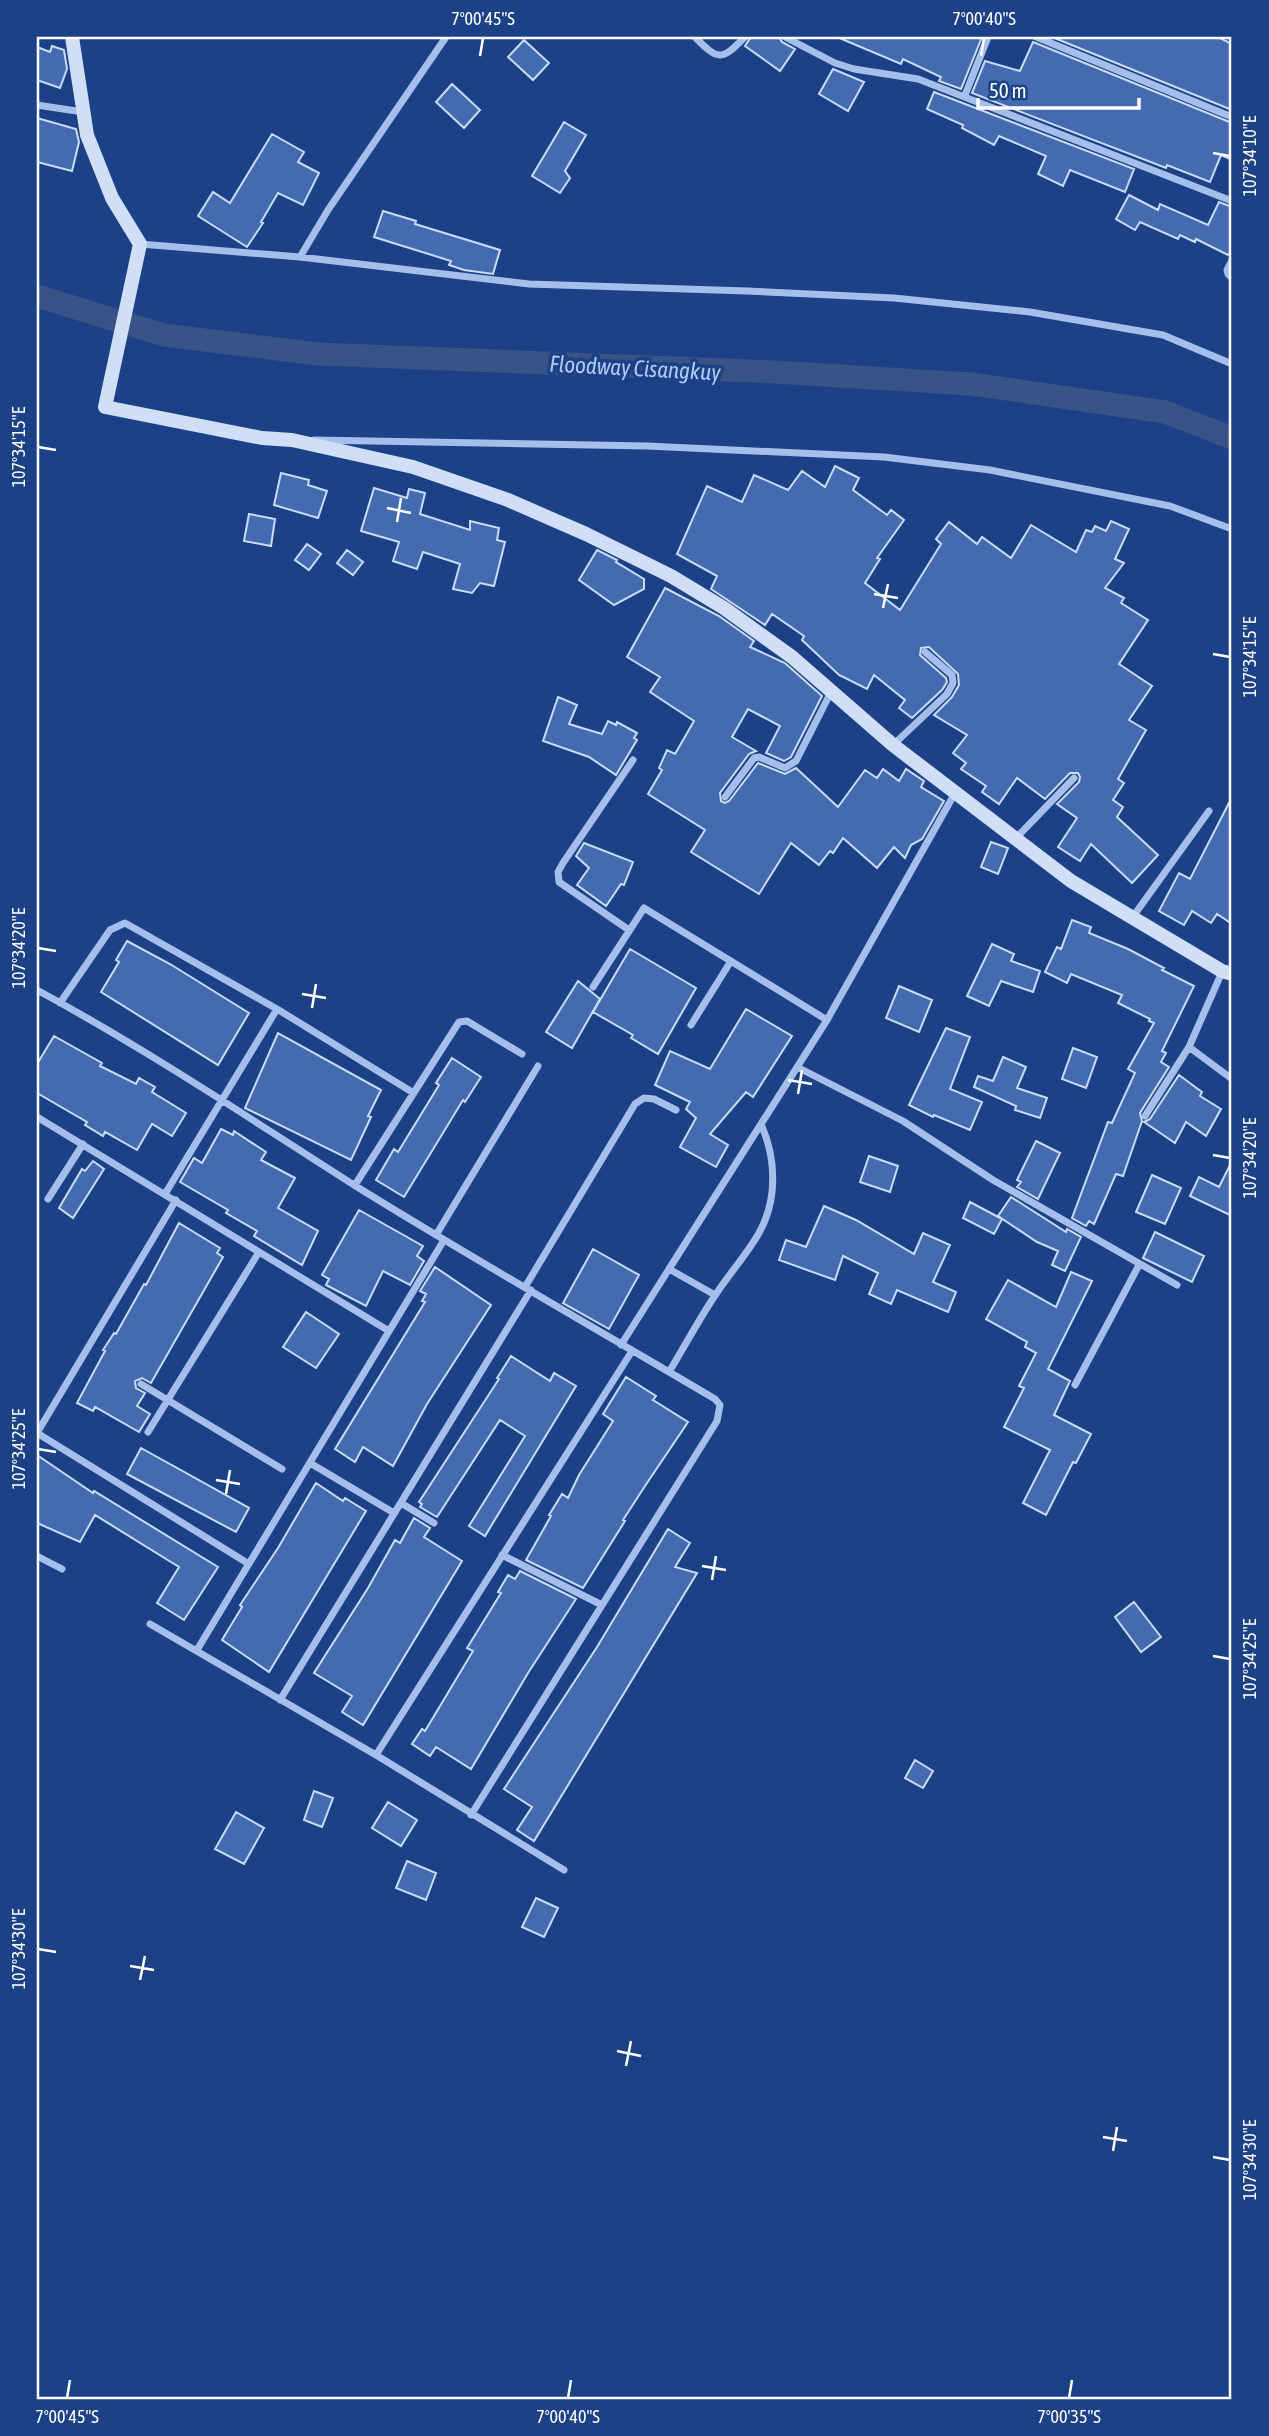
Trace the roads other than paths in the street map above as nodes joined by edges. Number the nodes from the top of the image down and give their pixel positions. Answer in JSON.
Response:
{"nodes":[{"id":1,"x":72,"y":37,"type":"edge"},
{"id":2,"x":446,"y":37,"type":"edge"},
{"id":3,"x":695,"y":37,"type":"edge"},
{"id":4,"x":746,"y":37,"type":"edge"},
{"id":5,"x":785,"y":37,"type":"edge"},
{"id":6,"x":988,"y":37,"type":"edge"},
{"id":7,"x":1036,"y":37,"type":"edge"},
{"id":8,"x":965,"y":95,"type":"junction"},
{"id":9,"x":37,"y":105,"type":"edge"},
{"id":10,"x":83,"y":111,"type":"junction"},
{"id":11,"x":1232,"y":117,"type":"edge"},
{"id":12,"x":1232,"y":201,"type":"edge"},
{"id":13,"x":139,"y":251,"type":"junction"},
{"id":14,"x":300,"y":257,"type":"junction"},
{"id":15,"x":1232,"y":260,"type":"edge"},
{"id":16,"x":1232,"y":278,"type":"edge"},
{"id":17,"x":1232,"y":364,"type":"edge"},
{"id":18,"x":292,"y":440,"type":"junction"},
{"id":19,"x":1232,"y":529,"type":"edge"},
{"id":20,"x":925,"y":652,"type":"dead end"},
{"id":21,"x":831,"y":691,"type":"junction"},
{"id":22,"x":893,"y":745,"type":"junction"},
{"id":23,"x":633,"y":760,"type":"dead end"},
{"id":24,"x":1074,"y":778,"type":"dead end"},
{"id":25,"x":956,"y":793,"type":"junction"},
{"id":26,"x":725,"y":797,"type":"dead end"},
{"id":27,"x":1209,"y":811,"type":"dead end"},
{"id":28,"x":1014,"y":839,"type":"junction"},
{"id":29,"x":1132,"y":918,"type":"junction"},
{"id":30,"x":629,"y":930,"type":"junction"},
{"id":31,"x":731,"y":961,"type":"junction"},
{"id":32,"x":1227,"y":973,"type":"edge"},
{"id":33,"x":593,"y":987,"type":"dead end"},
{"id":34,"x":37,"y":990,"type":"edge"},
{"id":35,"x":60,"y":1003,"type":"junction"},
{"id":36,"x":277,"y":1009,"type":"junction"},
{"id":37,"x":828,"y":1020,"type":"junction"},
{"id":38,"x":691,"y":1025,"type":"dead end"},
{"id":39,"x":1189,"y":1047,"type":"junction"},
{"id":40,"x":522,"y":1054,"type":"dead end"},
{"id":41,"x":538,"y":1066,"type":"dead end"},
{"id":42,"x":797,"y":1067,"type":"junction"},
{"id":43,"x":1232,"y":1079,"type":"edge"},
{"id":44,"x":412,"y":1092,"type":"junction"},
{"id":45,"x":223,"y":1100,"type":"junction"},
{"id":46,"x":676,"y":1110,"type":"dead end"},
{"id":47,"x":1145,"y":1116,"type":"dead end"},
{"id":48,"x":37,"y":1117,"type":"edge"},
{"id":49,"x":761,"y":1124,"type":"junction"},
{"id":50,"x":83,"y":1144,"type":"junction"},
{"id":51,"x":355,"y":1185,"type":"junction"},
{"id":52,"x":165,"y":1194,"type":"junction"},
{"id":53,"x":48,"y":1199,"type":"dead end"},
{"id":54,"x":176,"y":1200,"type":"junction"},
{"id":55,"x":436,"y":1235,"type":"junction"},
{"id":56,"x":444,"y":1240,"type":"junction"},
{"id":57,"x":259,"y":1252,"type":"junction"},
{"id":58,"x":1139,"y":1265,"type":"junction"},
{"id":59,"x":668,"y":1269,"type":"junction"},
{"id":60,"x":1177,"y":1285,"type":"dead end"},
{"id":61,"x":528,"y":1289,"type":"junction"},
{"id":62,"x":715,"y":1295,"type":"junction"},
{"id":63,"x":388,"y":1331,"type":"junction"},
{"id":64,"x":621,"y":1345,"type":"junction"},
{"id":65,"x":632,"y":1351,"type":"junction"},
{"id":66,"x":669,"y":1372,"type":"junction"},
{"id":67,"x":141,"y":1384,"type":"dead end"},
{"id":68,"x":1075,"y":1385,"type":"dead end"},
{"id":69,"x":167,"y":1398,"type":"junction"},
{"id":70,"x":148,"y":1432,"type":"dead end"},
{"id":71,"x":37,"y":1433,"type":"edge"},
{"id":72,"x":310,"y":1463,"type":"junction"},
{"id":73,"x":282,"y":1469,"type":"dead end"},
{"id":74,"x":401,"y":1503,"type":"junction"},
{"id":75,"x":394,"y":1513,"type":"junction"},
{"id":76,"x":434,"y":1523,"type":"dead end"},
{"id":77,"x":502,"y":1555,"type":"junction"},
{"id":78,"x":37,"y":1556,"type":"edge"},
{"id":79,"x":249,"y":1564,"type":"junction"},
{"id":80,"x":62,"y":1569,"type":"dead end"},
{"id":81,"x":602,"y":1605,"type":"junction"},
{"id":82,"x":150,"y":1624,"type":"dead end"},
{"id":83,"x":197,"y":1650,"type":"junction"},
{"id":84,"x":280,"y":1700,"type":"junction"},
{"id":85,"x":376,"y":1755,"type":"junction"},
{"id":86,"x":471,"y":1815,"type":"junction"},
{"id":87,"x":564,"y":1870,"type":"dead end"}],
"edges":[{"from":1,"to":10,"type":"street"},
{"from":2,"to":14,"type":"street"},
{"from":3,"to":4,"type":"street"},
{"from":5,"to":8,"type":"street"},
{"from":6,"to":8,"type":"street"},
{"from":7,"to":11,"type":"street"},
{"from":8,"to":12,"type":"street"},
{"from":9,"to":10,"type":"street"},
{"from":10,"to":13,"type":"street"},
{"from":13,"to":14,"type":"street"},
{"from":13,"to":18,"type":"street"},
{"from":14,"to":17,"type":"street"},
{"from":15,"to":16,"type":"street"},
{"from":18,"to":19,"type":"street"},
{"from":18,"to":21,"type":"street"},
{"from":20,"to":22,"type":"street"},
{"from":21,"to":22,"type":"street"},
{"from":21,"to":26,"type":"street"},
{"from":22,"to":25,"type":"street"},
{"from":23,"to":30,"type":"street"},
{"from":24,"to":28,"type":"street"},
{"from":25,"to":28,"type":"street"},
{"from":25,"to":37,"type":"street"},
{"from":27,"to":29,"type":"street"},
{"from":28,"to":29,"type":"street"},
{"from":29,"to":32,"type":"street"},
{"from":30,"to":31,"type":"street"},
{"from":30,"to":33,"type":"street"},
{"from":31,"to":37,"type":"street"},
{"from":31,"to":38,"type":"street"},
{"from":32,"to":39,"type":"street"},
{"from":34,"to":35,"type":"street"},
{"from":35,"to":36,"type":"street"},
{"from":35,"to":45,"type":"street"},
{"from":36,"to":44,"type":"street"},
{"from":36,"to":45,"type":"street"},
{"from":37,"to":42,"type":"street"},
{"from":39,"to":43,"type":"street"},
{"from":39,"to":47,"type":"street"},
{"from":40,"to":44,"type":"street"},
{"from":41,"to":55,"type":"street"},
{"from":42,"to":49,"type":"street"},
{"from":42,"to":58,"type":"street"},
{"from":44,"to":51,"type":"street"},
{"from":45,"to":51,"type":"street"},
{"from":45,"to":52,"type":"street"},
{"from":46,"to":61,"type":"street"},
{"from":48,"to":50,"type":"street"},
{"from":49,"to":59,"type":"street"},
{"from":49,"to":62,"type":"street"},
{"from":50,"to":52,"type":"street"},
{"from":50,"to":53,"type":"street"},
{"from":51,"to":55,"type":"street"},
{"from":52,"to":54,"type":"street"},
{"from":54,"to":57,"type":"street"},
{"from":54,"to":71,"type":"street"},
{"from":55,"to":56,"type":"street"},
{"from":56,"to":61,"type":"street"},
{"from":56,"to":63,"type":"street"},
{"from":57,"to":63,"type":"street"},
{"from":57,"to":69,"type":"street"},
{"from":58,"to":60,"type":"street"},
{"from":58,"to":68,"type":"street"},
{"from":59,"to":62,"type":"street"},
{"from":59,"to":64,"type":"street"},
{"from":61,"to":64,"type":"street"},
{"from":61,"to":74,"type":"street"},
{"from":62,"to":66,"type":"street"},
{"from":63,"to":72,"type":"street"},
{"from":64,"to":65,"type":"street"},
{"from":65,"to":66,"type":"street"},
{"from":65,"to":77,"type":"street"},
{"from":66,"to":81,"type":"street"},
{"from":67,"to":69,"type":"street"},
{"from":69,"to":70,"type":"street"},
{"from":69,"to":73,"type":"street"},
{"from":71,"to":79,"type":"street"},
{"from":72,"to":75,"type":"street"},
{"from":72,"to":79,"type":"street"},
{"from":74,"to":75,"type":"street"},
{"from":74,"to":76,"type":"street"},
{"from":75,"to":84,"type":"street"},
{"from":77,"to":81,"type":"street"},
{"from":77,"to":85,"type":"street"},
{"from":78,"to":80,"type":"street"},
{"from":79,"to":83,"type":"street"},
{"from":81,"to":86,"type":"street"},
{"from":82,"to":83,"type":"street"},
{"from":83,"to":84,"type":"street"},
{"from":84,"to":85,"type":"street"},
{"from":85,"to":86,"type":"street"},
{"from":86,"to":87,"type":"street"}]}
